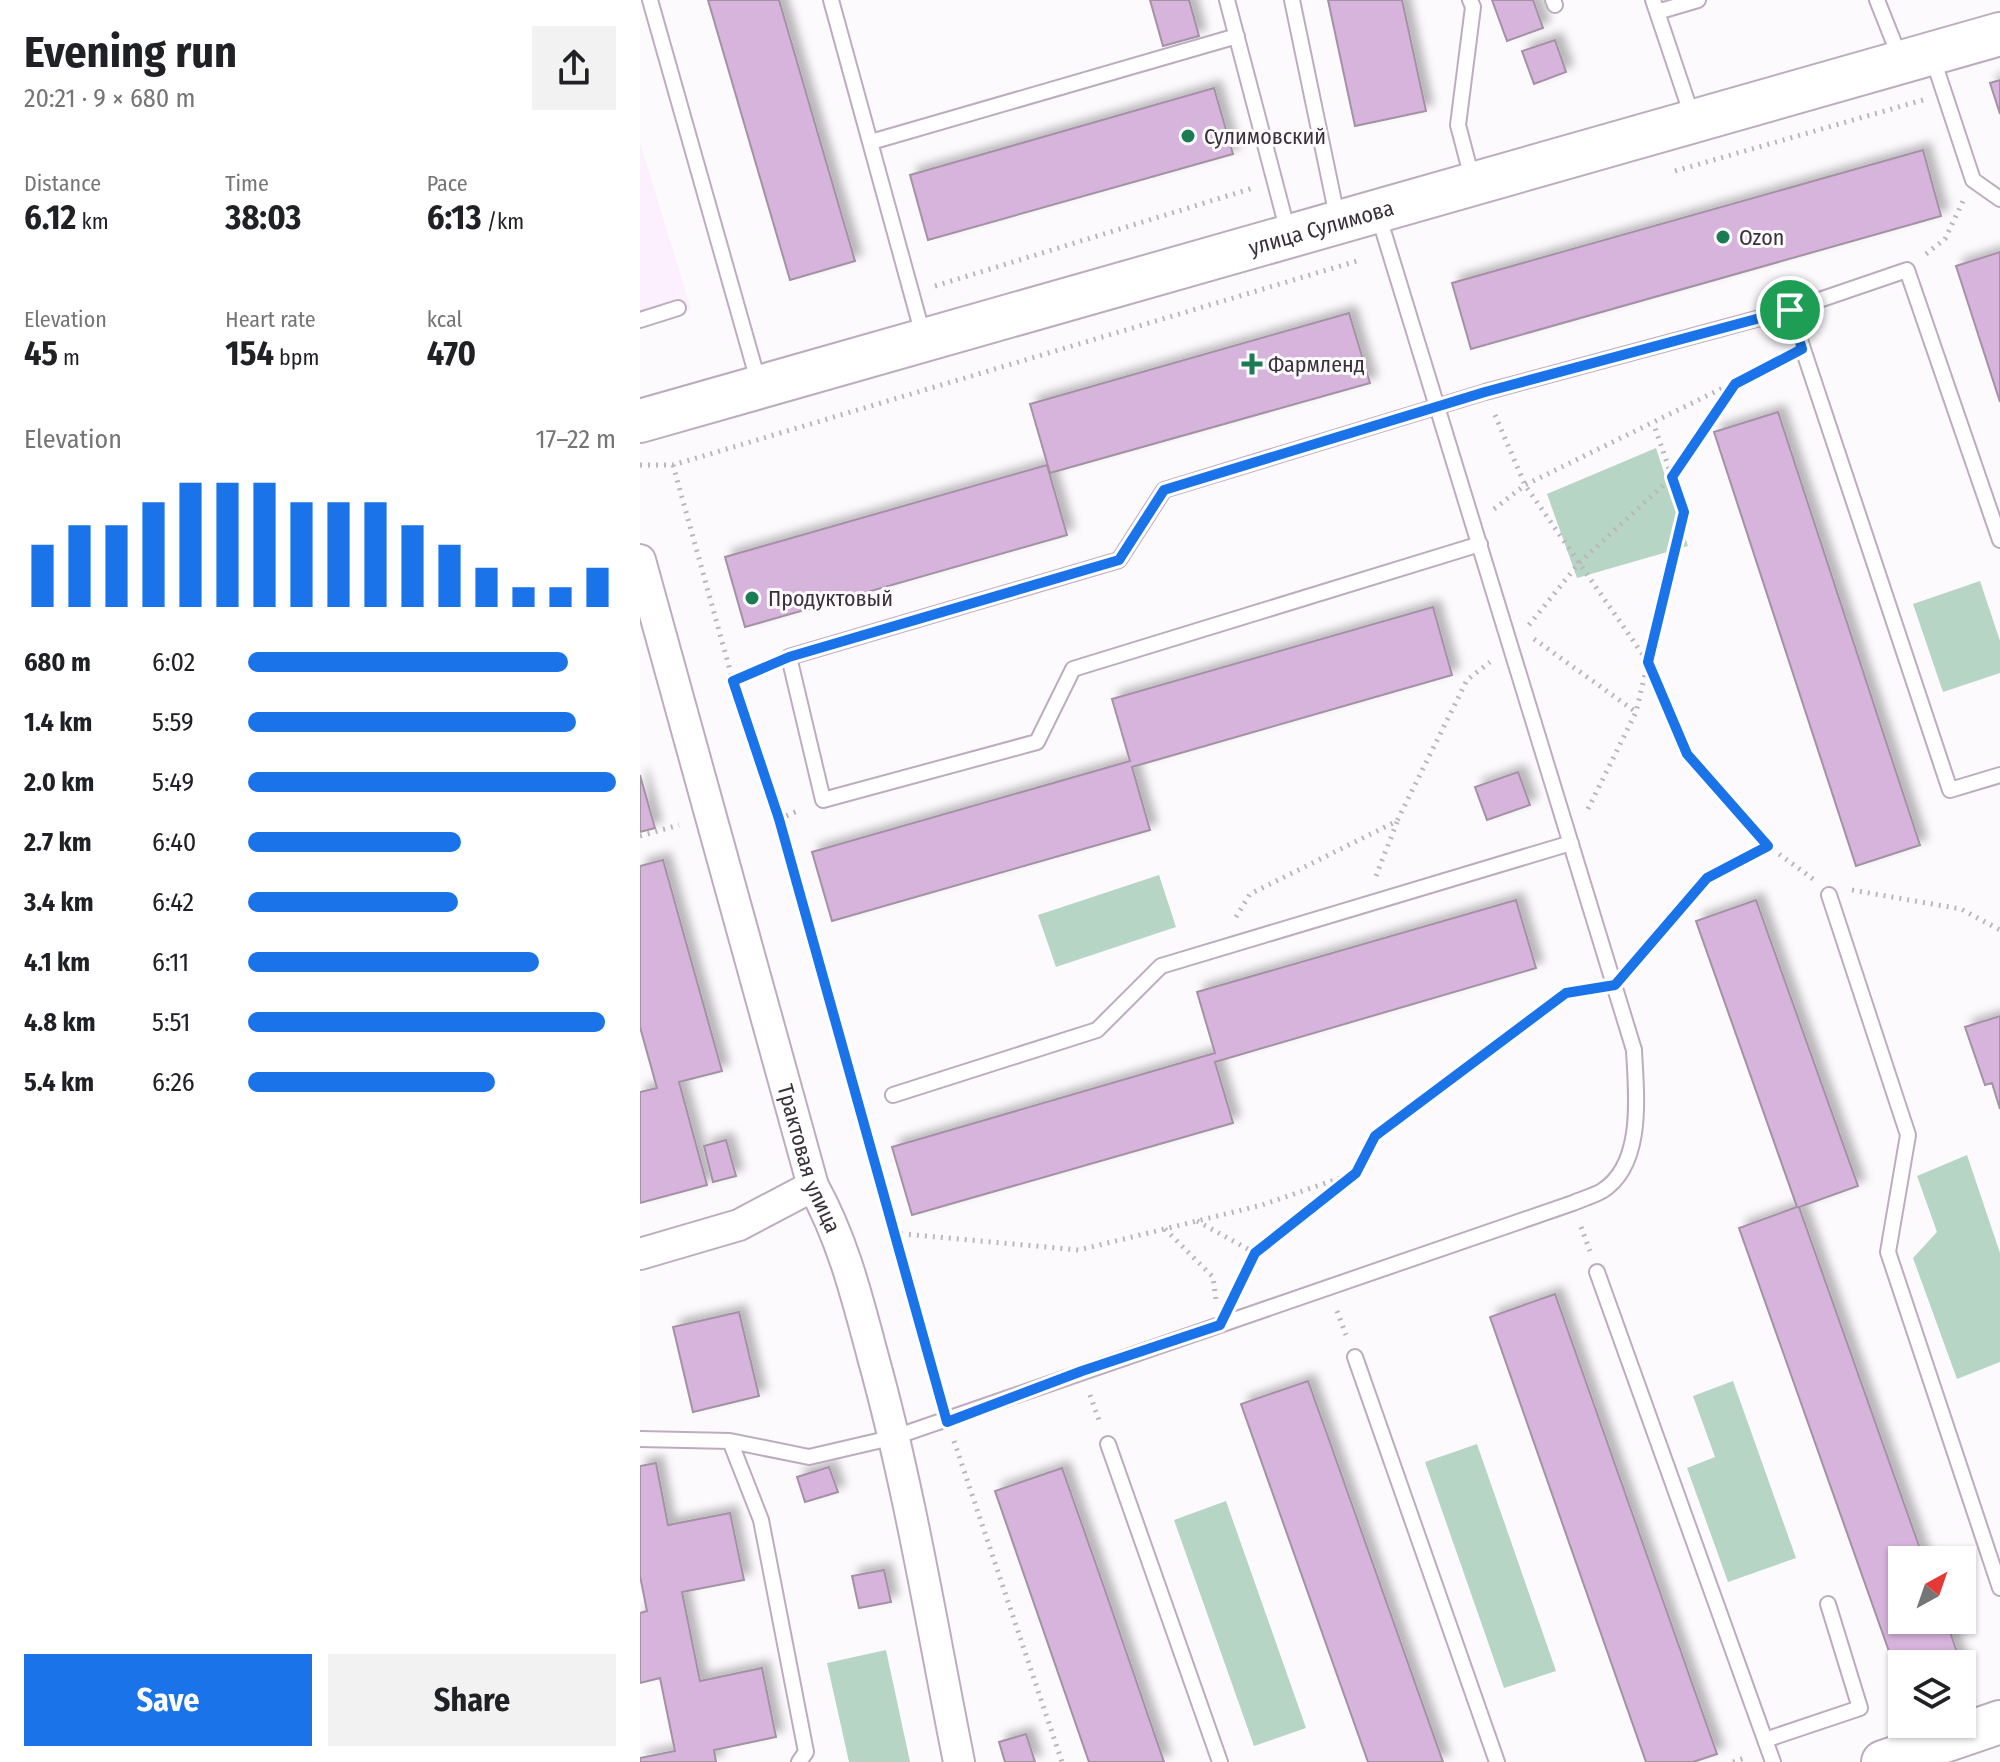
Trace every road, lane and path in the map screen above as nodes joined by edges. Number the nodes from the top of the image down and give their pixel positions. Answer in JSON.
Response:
{"nodes":[{"id":1,"x":650,"y":0,"type":"edge"},
{"id":2,"x":831,"y":0,"type":"edge"},
{"id":3,"x":1227,"y":0,"type":"edge"},
{"id":4,"x":1292,"y":0,"type":"edge"},
{"id":5,"x":1470,"y":0,"type":"edge"},
{"id":6,"x":1698,"y":0,"type":"edge"},
{"id":7,"x":1877,"y":0,"type":"edge"},
{"id":8,"x":1655,"y":6,"type":"edge"},
{"id":9,"x":2000,"y":34,"type":"edge"},
{"id":10,"x":1237,"y":36,"type":"junction"},
{"id":11,"x":1916,"y":58,"type":"junction"},
{"id":12,"x":1944,"y":94,"type":"junction"},
{"id":13,"x":1693,"y":120,"type":"junction"},
{"id":14,"x":871,"y":142,"type":"junction"},
{"id":15,"x":1667,"y":173,"type":"dead end"},
{"id":16,"x":1973,"y":180,"type":"junction"},
{"id":17,"x":1473,"y":182,"type":"junction"},
{"id":18,"x":2000,"y":199,"type":"edge"},
{"id":19,"x":1357,"y":215,"type":"junction"},
{"id":20,"x":1288,"y":235,"type":"junction"},
{"id":21,"x":1389,"y":251,"type":"junction"},
{"id":22,"x":1907,"y":270,"type":"junction"},
{"id":23,"x":678,"y":308,"type":"dead end"},
{"id":24,"x":1790,"y":310,"type":"junction"},
{"id":25,"x":640,"y":320,"type":"edge"},
{"id":26,"x":924,"y":339,"type":"junction"},
{"id":27,"x":1802,"y":349,"type":"junction"},
{"id":28,"x":1735,"y":384,"type":"junction"},
{"id":29,"x":759,"y":386,"type":"junction"},
{"id":30,"x":1485,"y":392,"type":"junction"},
{"id":31,"x":1439,"y":407,"type":"junction"},
{"id":32,"x":640,"y":421,"type":"edge"},
{"id":33,"x":1654,"y":425,"type":"junction"},
{"id":34,"x":640,"y":465,"type":"edge"},
{"id":35,"x":673,"y":465,"type":"junction"},
{"id":36,"x":1672,"y":477,"type":"junction"},
{"id":37,"x":1525,"y":485,"type":"junction"},
{"id":38,"x":1474,"y":524,"type":"junction"},
{"id":39,"x":2000,"y":540,"type":"edge"},
{"id":40,"x":1480,"y":544,"type":"junction"},
{"id":41,"x":640,"y":560,"type":"edge"},
{"id":42,"x":1579,"y":563,"type":"junction"},
{"id":43,"x":1511,"y":644,"type":"junction"},
{"id":44,"x":789,"y":657,"type":"junction"},
{"id":45,"x":1648,"y":662,"type":"junction"},
{"id":46,"x":733,"y":681,"type":"junction"},
{"id":47,"x":1636,"y":712,"type":"junction"},
{"id":48,"x":2000,"y":775,"type":"edge"},
{"id":49,"x":711,"y":816,"type":"junction"},
{"id":50,"x":1397,"y":821,"type":"junction"},
{"id":51,"x":640,"y":836,"type":"edge"},
{"id":52,"x":1571,"y":843,"type":"junction"},
{"id":53,"x":1768,"y":846,"type":"junction"},
{"id":54,"x":1824,"y":890,"type":"joint"},
{"id":55,"x":1851,"y":890,"type":"dead end"},
{"id":56,"x":1365,"y":903,"type":"junction"},
{"id":57,"x":2000,"y":930,"type":"edge"},
{"id":58,"x":1216,"y":949,"type":"junction"},
{"id":59,"x":1615,"y":985,"type":"junction"},
{"id":60,"x":893,"y":1095,"type":"dead end"},
{"id":61,"x":1356,"y":1173,"type":"junction"},
{"id":62,"x":813,"y":1186,"type":"junction"},
{"id":63,"x":1573,"y":1203,"type":"junction"},
{"id":64,"x":1197,"y":1221,"type":"junction"},
{"id":65,"x":1165,"y":1229,"type":"junction"},
{"id":66,"x":893,"y":1233,"type":"junction"},
{"id":67,"x":1255,"y":1253,"type":"junction"},
{"id":68,"x":640,"y":1254,"type":"edge"},
{"id":69,"x":1597,"y":1272,"type":"joint"},
{"id":70,"x":1328,"y":1287,"type":"junction"},
{"id":71,"x":1220,"y":1325,"type":"junction"},
{"id":72,"x":1355,"y":1357,"type":"joint"},
{"id":73,"x":1082,"y":1371,"type":"junction"},
{"id":74,"x":947,"y":1422,"type":"junction"},
{"id":75,"x":895,"y":1437,"type":"junction"},
{"id":76,"x":640,"y":1439,"type":"edge"},
{"id":77,"x":730,"y":1441,"type":"junction"},
{"id":78,"x":1108,"y":1444,"type":"joint"},
{"id":79,"x":2000,"y":1588,"type":"edge"},
{"id":80,"x":1828,"y":1604,"type":"dead end"},
{"id":81,"x":2000,"y":1722,"type":"edge"},
{"id":82,"x":1765,"y":1740,"type":"junction"},
{"id":83,"x":799,"y":1762,"type":"edge"},
{"id":84,"x":959,"y":1762,"type":"edge"},
{"id":85,"x":1062,"y":1762,"type":"edge"},
{"id":86,"x":1220,"y":1762,"type":"edge"},
{"id":87,"x":1497,"y":1762,"type":"edge"},
{"id":88,"x":1773,"y":1762,"type":"edge"},
{"id":89,"x":1883,"y":1762,"type":"edge"}],
"edges":[{"from":1,"to":29,"type":"lane"},
{"from":2,"to":14,"type":"lane"},
{"from":3,"to":10,"type":"lane"},
{"from":4,"to":19,"type":"lane"},
{"from":5,"to":17,"type":"lane"},
{"from":6,"to":8,"type":"lane"},
{"from":7,"to":11,"type":"lane"},
{"from":8,"to":13,"type":"lane"},
{"from":9,"to":11,"type":"street","name":"улица Сулимова"},
{"from":10,"to":14,"type":"lane"},
{"from":10,"to":20,"type":"lane"},
{"from":11,"to":12,"type":"lane"},
{"from":11,"to":13,"type":"street","name":"улица Сулимова"},
{"from":12,"to":15,"type":"path"},
{"from":12,"to":16,"type":"lane"},
{"from":13,"to":17,"type":"street","name":"улица Сулимова"},
{"from":14,"to":26,"type":"lane"},
{"from":16,"to":18,"type":"lane"},
{"from":16,"to":22,"type":"path"},
{"from":17,"to":19,"type":"street","name":"улица Сулимова"},
{"from":19,"to":20,"type":"street","name":"улица Сулимова"},
{"from":19,"to":21,"type":"lane"},
{"from":20,"to":26,"type":"street","name":"улица Сулимова"},
{"from":21,"to":31,"type":"lane"},
{"from":21,"to":35,"type":"path"},
{"from":22,"to":24,"type":"lane"},
{"from":22,"to":39,"type":"lane"},
{"from":23,"to":25,"type":"lane"},
{"from":24,"to":27,"type":"lane"},
{"from":24,"to":30,"type":"lane"},
{"from":26,"to":29,"type":"street","name":"улица Сулимова"},
{"from":27,"to":28,"type":"path"},
{"from":27,"to":48,"type":"lane"},
{"from":28,"to":33,"type":"path"},
{"from":28,"to":36,"type":"path"},
{"from":29,"to":32,"type":"street","name":"улица Сулимова"},
{"from":30,"to":31,"type":"lane"},
{"from":30,"to":37,"type":"path"},
{"from":31,"to":38,"type":"lane"},
{"from":31,"to":44,"type":"lane"},
{"from":33,"to":36,"type":"path"},
{"from":33,"to":37,"type":"path"},
{"from":34,"to":35,"type":"path"},
{"from":35,"to":46,"type":"path"},
{"from":36,"to":42,"type":"path"},
{"from":36,"to":45,"type":"path"},
{"from":37,"to":38,"type":"path"},
{"from":37,"to":42,"type":"path"},
{"from":38,"to":40,"type":"lane"},
{"from":40,"to":43,"type":"lane"},
{"from":40,"to":44,"type":"lane"},
{"from":41,"to":49,"type":"street","name":"Трактовая улица"},
{"from":42,"to":45,"type":"path"},
{"from":42,"to":47,"type":"path"},
{"from":43,"to":50,"type":"path"},
{"from":43,"to":52,"type":"lane"},
{"from":44,"to":46,"type":"path"},
{"from":45,"to":47,"type":"path"},
{"from":45,"to":53,"type":"path"},
{"from":46,"to":66,"type":"path"},
{"from":47,"to":52,"type":"path"},
{"from":49,"to":51,"type":"path"},
{"from":49,"to":62,"type":"street","name":"Трактовая улица"},
{"from":50,"to":56,"type":"path"},
{"from":50,"to":58,"type":"path"},
{"from":52,"to":56,"type":"lane"},
{"from":52,"to":59,"type":"lane"},
{"from":53,"to":54,"type":"path"},
{"from":53,"to":59,"type":"path"},
{"from":54,"to":79,"type":"lane"},
{"from":55,"to":57,"type":"path"},
{"from":56,"to":58,"type":"lane"},
{"from":58,"to":60,"type":"lane"},
{"from":59,"to":61,"type":"path"},
{"from":59,"to":63,"type":"lane"},
{"from":61,"to":64,"type":"path"},
{"from":61,"to":67,"type":"path"},
{"from":62,"to":68,"type":"street"},
{"from":62,"to":75,"type":"street","name":"Трактовая улица"},
{"from":63,"to":69,"type":"path"},
{"from":63,"to":70,"type":"lane"},
{"from":64,"to":65,"type":"path"},
{"from":64,"to":67,"type":"path"},
{"from":65,"to":66,"type":"path"},
{"from":65,"to":71,"type":"path"},
{"from":66,"to":74,"type":"path"},
{"from":67,"to":71,"type":"path"},
{"from":69,"to":82,"type":"lane"},
{"from":70,"to":71,"type":"lane"},
{"from":70,"to":72,"type":"path"},
{"from":71,"to":73,"type":"lane"},
{"from":72,"to":87,"type":"lane"},
{"from":73,"to":74,"type":"lane"},
{"from":73,"to":78,"type":"path"},
{"from":74,"to":75,"type":"lane"},
{"from":74,"to":85,"type":"path"},
{"from":75,"to":77,"type":"lane"},
{"from":75,"to":84,"type":"street","name":"Трактовая улица"},
{"from":76,"to":77,"type":"lane"},
{"from":77,"to":83,"type":"lane"},
{"from":78,"to":86,"type":"lane"},
{"from":80,"to":82,"type":"lane"},
{"from":81,"to":89,"type":"street"},
{"from":82,"to":88,"type":"lane"}]}
